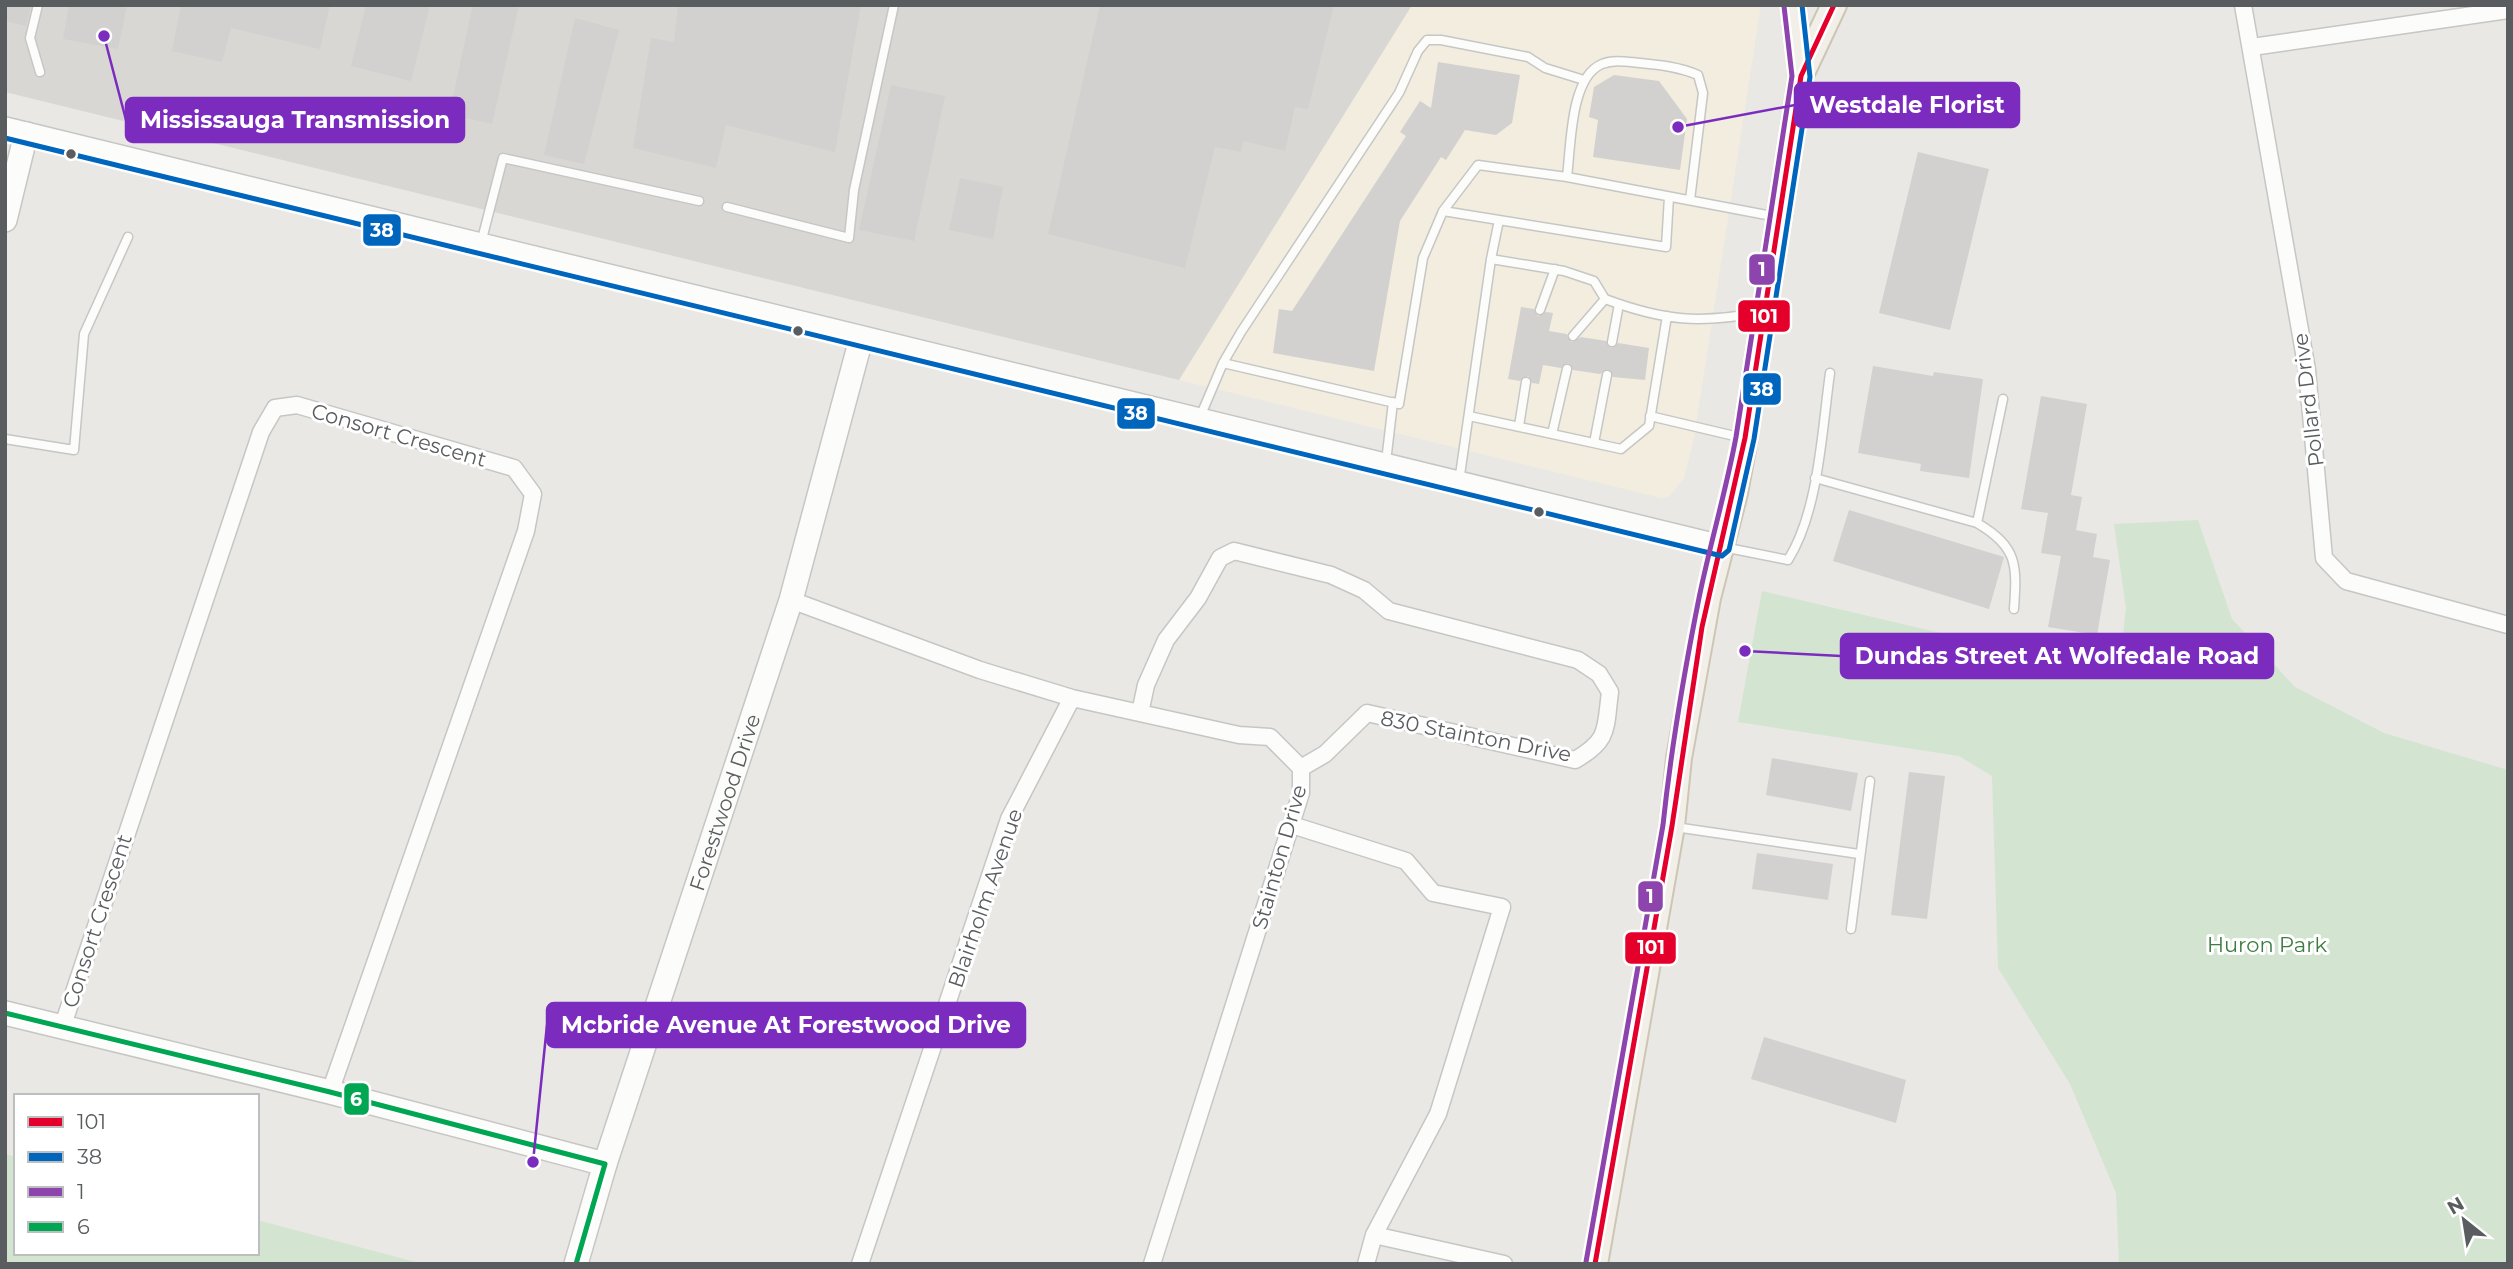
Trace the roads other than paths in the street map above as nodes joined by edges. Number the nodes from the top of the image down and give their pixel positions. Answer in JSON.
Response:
{"nodes":[{"id":1,"x":38,"y":5,"type":"edge"},
{"id":2,"x":894,"y":5,"type":"edge"},
{"id":3,"x":1793,"y":5,"type":"edge"},
{"id":4,"x":1835,"y":5,"type":"edge"},
{"id":5,"x":2243,"y":5,"type":"edge"},
{"id":6,"x":2508,"y":10,"type":"edge"},
{"id":7,"x":2252,"y":47,"type":"junction"},
{"id":8,"x":40,"y":72,"type":"dead end"},
{"id":9,"x":1801,"y":76,"type":"junction"},
{"id":10,"x":1584,"y":80,"type":"junction"},
{"id":11,"x":15,"y":132,"type":"edge"},
{"id":12,"x":1567,"y":177,"type":"junction"},
{"id":13,"x":1669,"y":197,"type":"junction"},
{"id":14,"x":1690,"y":200,"type":"junction"},
{"id":15,"x":699,"y":201,"type":"dead end"},
{"id":16,"x":727,"y":208,"type":"dead end"},
{"id":17,"x":1443,"y":211,"type":"junction"},
{"id":18,"x":1777,"y":218,"type":"junction"},
{"id":19,"x":5,"y":220,"type":"edge"},
{"id":20,"x":1499,"y":220,"type":"junction"},
{"id":21,"x":128,"y":237,"type":"dead end"},
{"id":22,"x":480,"y":246,"type":"junction"},
{"id":23,"x":1491,"y":259,"type":"junction"},
{"id":24,"x":1555,"y":269,"type":"junction"},
{"id":25,"x":1605,"y":299,"type":"junction"},
{"id":26,"x":1619,"y":304,"type":"junction"},
{"id":27,"x":1540,"y":310,"type":"dead end"},
{"id":28,"x":1765,"y":312,"type":"junction"},
{"id":29,"x":1667,"y":316,"type":"junction"},
{"id":30,"x":1573,"y":336,"type":"dead end"},
{"id":31,"x":861,"y":339,"type":"junction"},
{"id":32,"x":1612,"y":342,"type":"dead end"},
{"id":33,"x":1223,"y":363,"type":"junction"},
{"id":34,"x":1567,"y":369,"type":"dead end"},
{"id":35,"x":1830,"y":373,"type":"dead end"},
{"id":36,"x":1606,"y":376,"type":"dead end"},
{"id":37,"x":1526,"y":382,"type":"dead end"},
{"id":38,"x":2003,"y":398,"type":"dead end"},
{"id":39,"x":1393,"y":402,"type":"junction"},
{"id":40,"x":1469,"y":415,"type":"junction"},
{"id":41,"x":1650,"y":416,"type":"junction"},
{"id":42,"x":1199,"y":419,"type":"junction"},
{"id":43,"x":1518,"y":426,"type":"junction"},
{"id":44,"x":1552,"y":434,"type":"junction"},
{"id":45,"x":1745,"y":438,"type":"junction"},
{"id":46,"x":5,"y":439,"type":"edge"},
{"id":47,"x":1594,"y":443,"type":"junction"},
{"id":48,"x":1385,"y":467,"type":"junction"},
{"id":49,"x":1815,"y":478,"type":"junction"},
{"id":50,"x":1459,"y":484,"type":"junction"},
{"id":51,"x":1977,"y":523,"type":"junction"},
{"id":52,"x":1721,"y":547,"type":"junction"},
{"id":53,"x":791,"y":600,"type":"junction"},
{"id":54,"x":2014,"y":609,"type":"dead end"},
{"id":55,"x":2508,"y":625,"type":"edge"},
{"id":56,"x":1072,"y":698,"type":"junction"},
{"id":57,"x":1140,"y":713,"type":"junction"},
{"id":58,"x":1301,"y":768,"type":"junction"},
{"id":59,"x":1870,"y":781,"type":"dead end"},
{"id":60,"x":1292,"y":825,"type":"junction"},
{"id":61,"x":1672,"y":826,"type":"junction"},
{"id":62,"x":1859,"y":854,"type":"junction"},
{"id":63,"x":1852,"y":929,"type":"dead end"},
{"id":64,"x":5,"y":1013,"type":"edge"},
{"id":65,"x":62,"y":1028,"type":"junction"},
{"id":66,"x":330,"y":1092,"type":"junction"},
{"id":67,"x":605,"y":1164,"type":"junction"},
{"id":68,"x":1374,"y":1235,"type":"junction"},
{"id":69,"x":576,"y":1264,"type":"edge"},
{"id":70,"x":860,"y":1264,"type":"edge"},
{"id":71,"x":1152,"y":1264,"type":"edge"},
{"id":72,"x":1366,"y":1264,"type":"edge"},
{"id":73,"x":1504,"y":1264,"type":"edge"},
{"id":74,"x":1595,"y":1264,"type":"edge"}],
"edges":[{"from":1,"to":8,"type":"lane"},
{"from":2,"to":16,"type":"lane"},
{"from":3,"to":9,"type":"main road"},
{"from":4,"to":9,"type":"main road"},
{"from":5,"to":7,"type":"street","name":"Pollard Drive"},
{"from":6,"to":7,"type":"street"},
{"from":7,"to":55,"type":"street","name":"Pollard Drive"},
{"from":9,"to":18,"type":"main road"},
{"from":10,"to":12,"type":"lane"},
{"from":10,"to":14,"type":"lane"},
{"from":10,"to":33,"type":"lane"},
{"from":11,"to":19,"type":"street"},
{"from":11,"to":22,"type":"street"},
{"from":12,"to":13,"type":"lane"},
{"from":12,"to":17,"type":"lane"},
{"from":13,"to":14,"type":"lane"},
{"from":13,"to":20,"type":"lane"},
{"from":14,"to":18,"type":"lane"},
{"from":15,"to":22,"type":"lane"},
{"from":17,"to":20,"type":"lane"},
{"from":17,"to":39,"type":"lane"},
{"from":18,"to":28,"type":"main road"},
{"from":20,"to":23,"type":"lane"},
{"from":21,"to":46,"type":"lane"},
{"from":22,"to":31,"type":"street"},
{"from":23,"to":24,"type":"lane"},
{"from":23,"to":40,"type":"lane"},
{"from":24,"to":25,"type":"lane"},
{"from":24,"to":27,"type":"lane"},
{"from":25,"to":26,"type":"lane"},
{"from":25,"to":30,"type":"lane"},
{"from":26,"to":29,"type":"lane"},
{"from":26,"to":32,"type":"lane"},
{"from":28,"to":29,"type":"lane"},
{"from":28,"to":45,"type":"main road"},
{"from":29,"to":41,"type":"lane"},
{"from":31,"to":42,"type":"street"},
{"from":31,"to":53,"type":"street","name":"Forestwood Drive"},
{"from":33,"to":39,"type":"lane"},
{"from":33,"to":42,"type":"lane"},
{"from":34,"to":44,"type":"lane"},
{"from":35,"to":49,"type":"lane"},
{"from":36,"to":47,"type":"lane"},
{"from":37,"to":43,"type":"lane"},
{"from":38,"to":51,"type":"lane"},
{"from":39,"to":48,"type":"lane"},
{"from":40,"to":43,"type":"lane"},
{"from":40,"to":50,"type":"lane"},
{"from":41,"to":45,"type":"lane"},
{"from":41,"to":47,"type":"lane"},
{"from":42,"to":48,"type":"street"},
{"from":43,"to":44,"type":"lane"},
{"from":44,"to":47,"type":"lane"},
{"from":45,"to":52,"type":"main road"},
{"from":48,"to":50,"type":"street"},
{"from":49,"to":51,"type":"lane"},
{"from":49,"to":52,"type":"lane"},
{"from":50,"to":52,"type":"street"},
{"from":51,"to":54,"type":"lane"},
{"from":52,"to":61,"type":"main road"},
{"from":53,"to":56,"type":"street","name":"Stainton Drive"},
{"from":53,"to":67,"type":"street","name":"Forestwood Drive"},
{"from":56,"to":57,"type":"street","name":"Stainton Drive"},
{"from":56,"to":70,"type":"street","name":"Blairholm Avenue"},
{"from":57,"to":58,"type":"street","name":"Stainton Drive"},
{"from":57,"to":58,"type":"street","name":"830 Stainton Drive"},
{"from":58,"to":60,"type":"street","name":"Stainton Drive"},
{"from":59,"to":62,"type":"lane"},
{"from":60,"to":68,"type":"street"},
{"from":60,"to":71,"type":"street","name":"Stainton Drive"},
{"from":61,"to":62,"type":"lane"},
{"from":61,"to":74,"type":"main road"},
{"from":62,"to":63,"type":"lane"},
{"from":64,"to":65,"type":"street"},
{"from":65,"to":66,"type":"street"},
{"from":65,"to":66,"type":"street","name":"Consort Crescent"},
{"from":66,"to":67,"type":"street"},
{"from":67,"to":69,"type":"street","name":"Forestwood Drive"},
{"from":68,"to":72,"type":"street"},
{"from":68,"to":73,"type":"street"}]}
